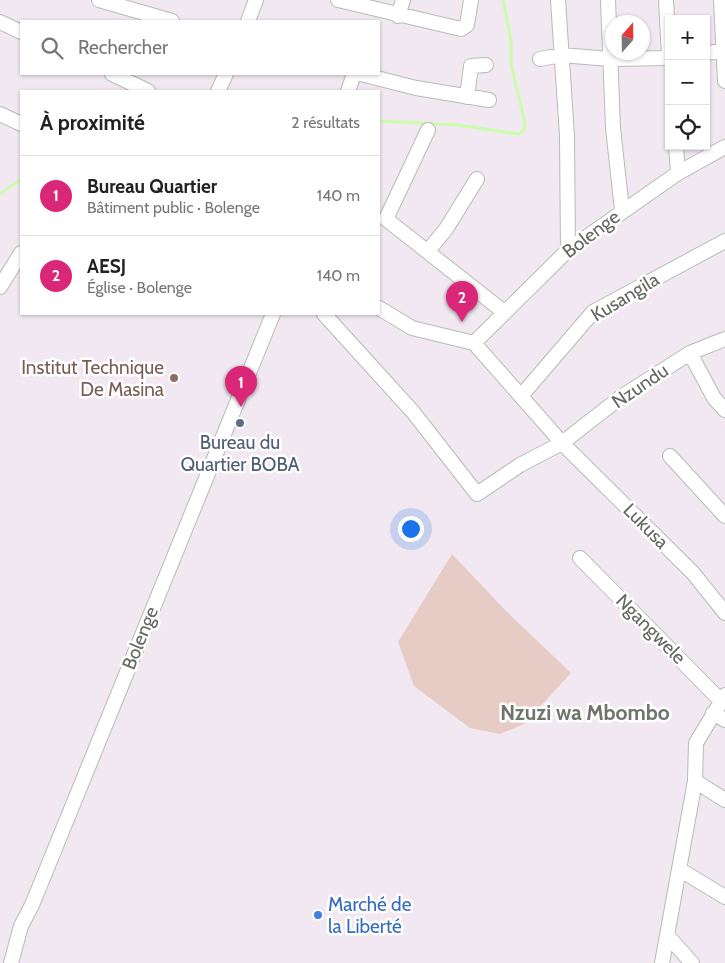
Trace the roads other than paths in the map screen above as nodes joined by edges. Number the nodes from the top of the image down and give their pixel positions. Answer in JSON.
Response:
{"nodes":[{"id":1,"x":99,"y":0,"type":"edge"},
{"id":2,"x":256,"y":0,"type":"edge"},
{"id":3,"x":338,"y":0,"type":"edge"},
{"id":4,"x":403,"y":0,"type":"edge"},
{"id":5,"x":471,"y":0,"type":"edge"},
{"id":6,"x":558,"y":0,"type":"edge"},
{"id":7,"x":608,"y":0,"type":"edge"},
{"id":8,"x":666,"y":0,"type":"edge"},
{"id":9,"x":721,"y":0,"type":"edge"},
{"id":10,"x":609,"y":15,"type":"edge"},
{"id":11,"x":667,"y":15,"type":"edge"},
{"id":12,"x":398,"y":16,"type":"junction"},
{"id":13,"x":169,"y":20,"type":"edge"},
{"id":14,"x":248,"y":20,"type":"edge"},
{"id":15,"x":0,"y":22,"type":"edge"},
{"id":16,"x":20,"y":32,"type":"edge"},
{"id":17,"x":723,"y":51,"type":"junction"},
{"id":18,"x":710,"y":53,"type":"edge"},
{"id":19,"x":561,"y":55,"type":"junction"},
{"id":20,"x":665,"y":57,"type":"edge"},
{"id":21,"x":650,"y":58,"type":"edge"},
{"id":22,"x":540,"y":59,"type":"dead end"},
{"id":23,"x":605,"y":59,"type":"edge"},
{"id":24,"x":610,"y":60,"type":"edge"},
{"id":25,"x":486,"y":65,"type":"dead end"},
{"id":26,"x":114,"y":75,"type":"edge"},
{"id":27,"x":226,"y":75,"type":"edge"},
{"id":28,"x":354,"y":75,"type":"edge"},
{"id":29,"x":365,"y":75,"type":"edge"},
{"id":30,"x":725,"y":81,"type":"edge"},
{"id":31,"x":146,"y":90,"type":"edge"},
{"id":32,"x":218,"y":90,"type":"edge"},
{"id":33,"x":348,"y":90,"type":"edge"},
{"id":34,"x":467,"y":97,"type":"junction"},
{"id":35,"x":490,"y":100,"type":"dead end"},
{"id":36,"x":0,"y":114,"type":"edge"},
{"id":37,"x":20,"y":124,"type":"edge"},
{"id":38,"x":428,"y":130,"type":"dead end"},
{"id":39,"x":725,"y":147,"type":"edge"},
{"id":40,"x":676,"y":150,"type":"edge"},
{"id":41,"x":678,"y":173,"type":"junction"},
{"id":42,"x":477,"y":179,"type":"dead end"},
{"id":43,"x":622,"y":210,"type":"junction"},
{"id":44,"x":725,"y":241,"type":"edge"},
{"id":45,"x":568,"y":250,"type":"junction"},
{"id":46,"x":428,"y":251,"type":"junction"},
{"id":47,"x":17,"y":268,"type":"edge"},
{"id":48,"x":0,"y":287,"type":"edge"},
{"id":49,"x":380,"y":309,"type":"edge"},
{"id":50,"x":504,"y":312,"type":"junction"},
{"id":51,"x":273,"y":315,"type":"edge"},
{"id":52,"x":325,"y":315,"type":"edge"},
{"id":53,"x":725,"y":339,"type":"edge"},
{"id":54,"x":474,"y":343,"type":"junction"},
{"id":55,"x":690,"y":353,"type":"junction"},
{"id":56,"x":521,"y":396,"type":"junction"},
{"id":57,"x":725,"y":410,"type":"edge"},
{"id":58,"x":562,"y":444,"type":"junction"},
{"id":59,"x":670,"y":456,"type":"dead end"},
{"id":60,"x":725,"y":516,"type":"edge"},
{"id":61,"x":580,"y":558,"type":"dead end"},
{"id":62,"x":725,"y":614,"type":"edge"},
{"id":63,"x":723,"y":698,"type":"edge"},
{"id":64,"x":719,"y":716,"type":"edge"},
{"id":65,"x":695,"y":780,"type":"junction"},
{"id":66,"x":725,"y":800,"type":"edge"},
{"id":67,"x":679,"y":869,"type":"junction"},
{"id":68,"x":725,"y":897,"type":"edge"},
{"id":69,"x":667,"y":935,"type":"junction"},
{"id":70,"x":11,"y":963,"type":"edge"},
{"id":71,"x":662,"y":963,"type":"edge"},
{"id":72,"x":692,"y":963,"type":"edge"}],
"edges":[{"from":1,"to":13,"type":"street"},
{"from":2,"to":14,"type":"street"},
{"from":3,"to":12,"type":"street"},
{"from":4,"to":12,"type":"street"},
{"from":5,"to":12,"type":"street"},
{"from":6,"to":19,"type":"street"},
{"from":7,"to":10,"type":"street"},
{"from":8,"to":11,"type":"street"},
{"from":9,"to":17,"type":"street"},
{"from":15,"to":16,"type":"street"},
{"from":17,"to":18,"type":"street"},
{"from":17,"to":30,"type":"street"},
{"from":19,"to":22,"type":"street"},
{"from":19,"to":23,"type":"street"},
{"from":19,"to":45,"type":"street"},
{"from":20,"to":21,"type":"street"},
{"from":24,"to":43,"type":"street"},
{"from":25,"to":34,"type":"street"},
{"from":26,"to":31,"type":"street"},
{"from":27,"to":32,"type":"street"},
{"from":28,"to":33,"type":"street"},
{"from":29,"to":34,"type":"street"},
{"from":34,"to":35,"type":"street"},
{"from":36,"to":37,"type":"street"},
{"from":38,"to":46,"type":"street"},
{"from":39,"to":41,"type":"street","name":"Bolenge"},
{"from":40,"to":41,"type":"street"},
{"from":41,"to":43,"type":"street","name":"Bolenge"},
{"from":42,"to":46,"type":"street"},
{"from":43,"to":45,"type":"street","name":"Bolenge"},
{"from":44,"to":56,"type":"street","name":"Kusangila"},
{"from":45,"to":50,"type":"street","name":"Bolenge"},
{"from":46,"to":50,"type":"street"},
{"from":47,"to":48,"type":"street"},
{"from":49,"to":54,"type":"street"},
{"from":50,"to":54,"type":"street","name":"Bolenge"},
{"from":51,"to":70,"type":"street","name":"Bolenge"},
{"from":52,"to":58,"type":"street","name":"Nzundu"},
{"from":53,"to":55,"type":"street","name":"Nzundu"},
{"from":54,"to":56,"type":"street","name":"Lukusa"},
{"from":55,"to":57,"type":"street"},
{"from":55,"to":58,"type":"street","name":"Nzundu"},
{"from":56,"to":58,"type":"street","name":"Lukusa"},
{"from":58,"to":62,"type":"street","name":"Lukusa"},
{"from":59,"to":60,"type":"street"},
{"from":61,"to":63,"type":"street","name":"Ngangwele"},
{"from":63,"to":64,"type":"street"},
{"from":64,"to":65,"type":"street"},
{"from":65,"to":66,"type":"street"},
{"from":65,"to":67,"type":"street"},
{"from":67,"to":68,"type":"street"},
{"from":67,"to":69,"type":"street"},
{"from":69,"to":71,"type":"street"},
{"from":69,"to":72,"type":"street"}]}
